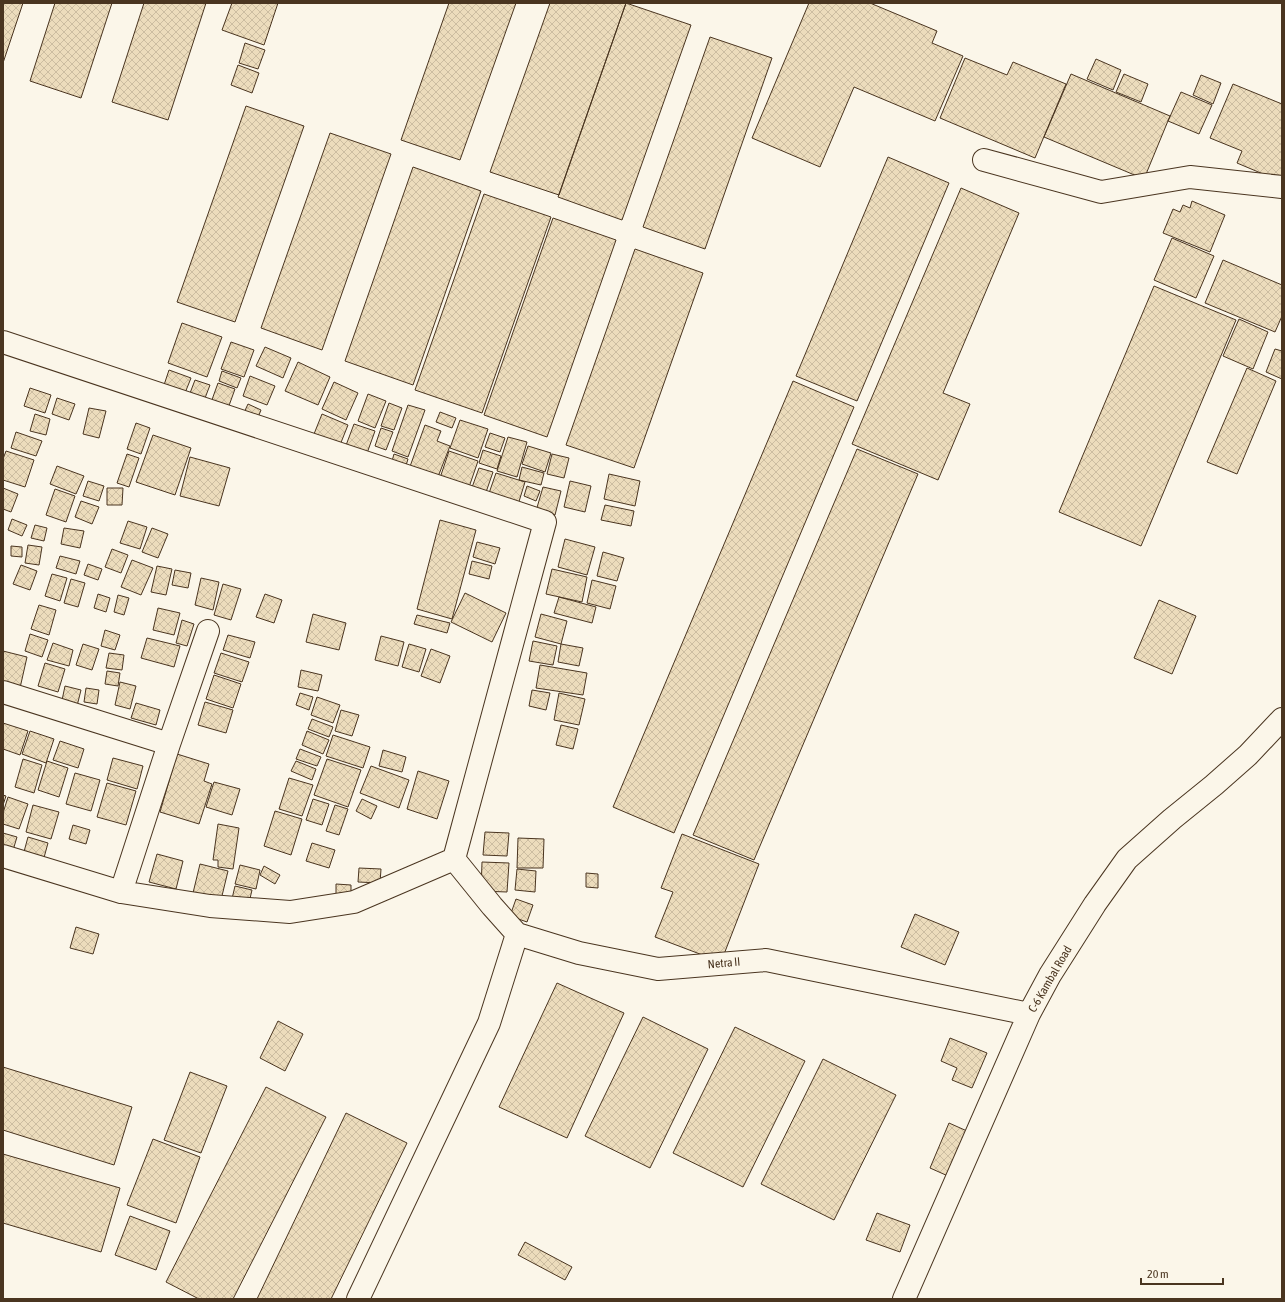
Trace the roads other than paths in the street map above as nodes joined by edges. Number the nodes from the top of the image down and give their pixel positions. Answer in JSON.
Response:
{"nodes":[{"id":1,"x":984,"y":160,"type":"dead end"},
{"id":2,"x":1282,"y":187,"type":"edge"},
{"id":3,"x":3,"y":342,"type":"edge"},
{"id":4,"x":208,"y":631,"type":"dead end"},
{"id":5,"x":3,"y":692,"type":"edge"},
{"id":6,"x":1282,"y":721,"type":"edge"},
{"id":7,"x":169,"y":744,"type":"junction"},
{"id":8,"x":3,"y":856,"type":"edge"},
{"id":9,"x":454,"y":859,"type":"junction"},
{"id":10,"x":121,"y":892,"type":"junction"},
{"id":11,"x":517,"y":934,"type":"junction"},
{"id":12,"x":1029,"y":1014,"type":"junction"},
{"id":13,"x":358,"y":1299,"type":"edge"},
{"id":14,"x":904,"y":1299,"type":"edge"}],
"edges":[{"from":1,"to":2,"type":"street"},
{"from":3,"to":9,"type":"street"},
{"from":4,"to":7,"type":"street"},
{"from":5,"to":7,"type":"street"},
{"from":6,"to":12,"type":"street","name":"C-6 Kambal Road"},
{"from":7,"to":10,"type":"street"},
{"from":8,"to":10,"type":"street"},
{"from":9,"to":10,"type":"street"},
{"from":9,"to":11,"type":"street"},
{"from":11,"to":12,"type":"street","name":"Netra II"},
{"from":11,"to":13,"type":"street"},
{"from":12,"to":14,"type":"street","name":"C-6 Kambal Road"}]}
